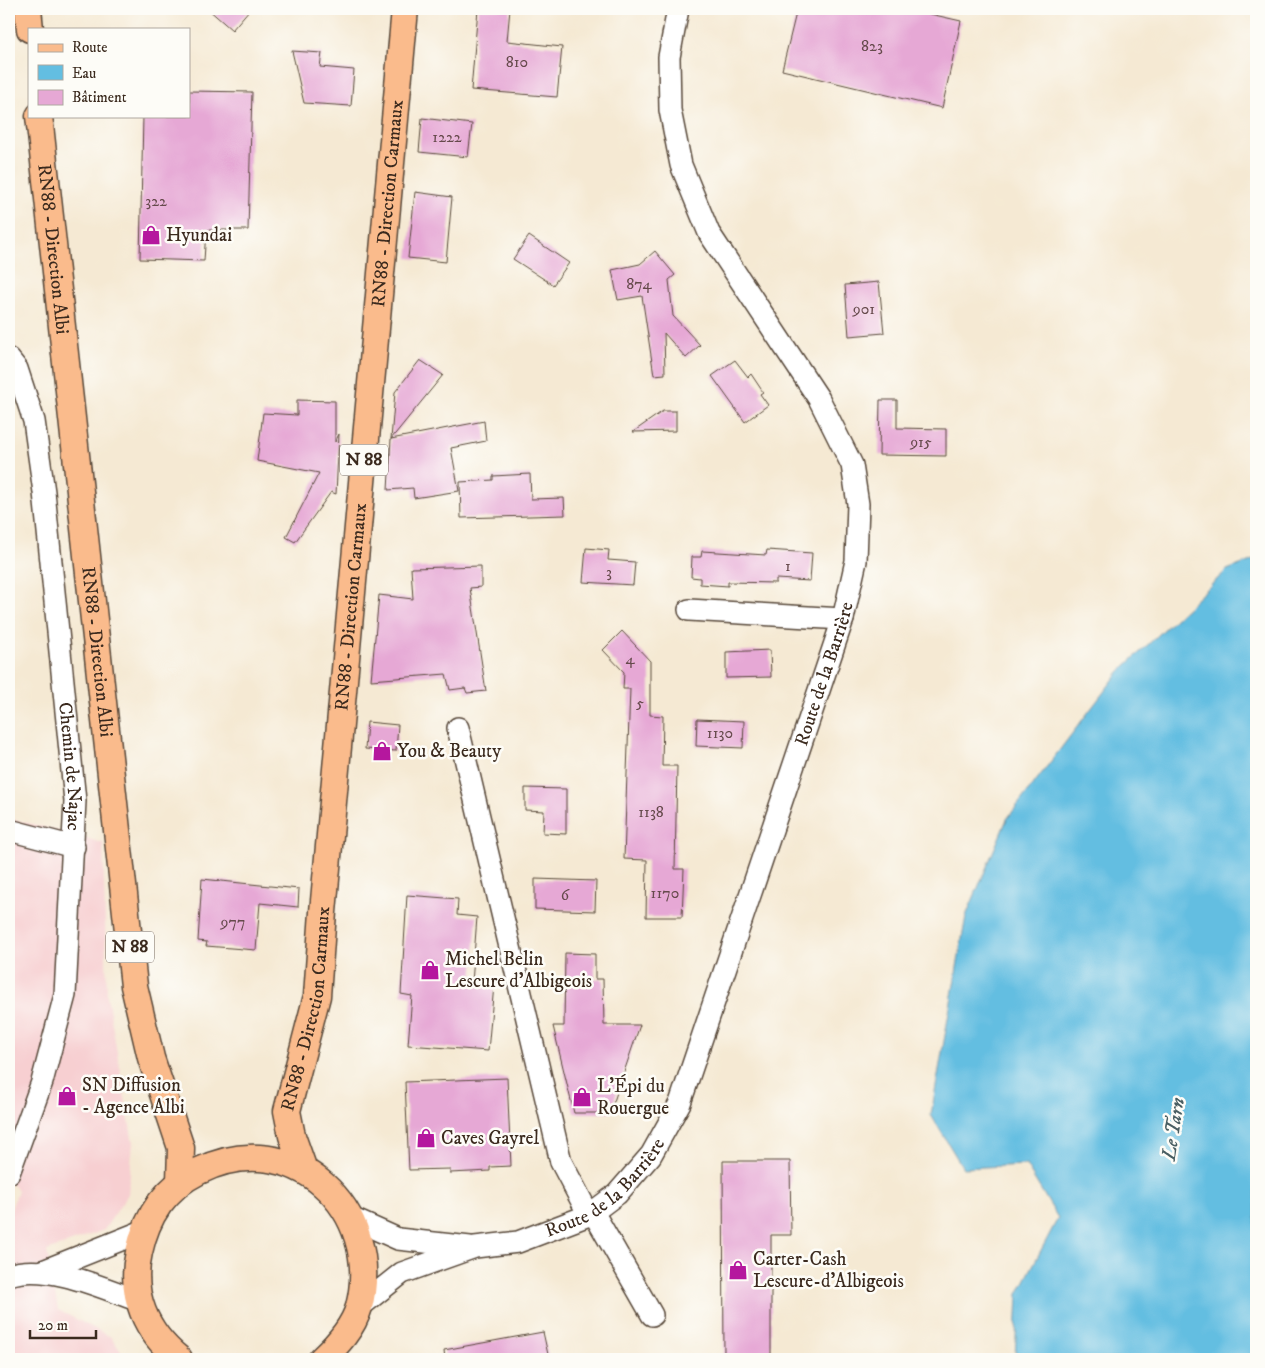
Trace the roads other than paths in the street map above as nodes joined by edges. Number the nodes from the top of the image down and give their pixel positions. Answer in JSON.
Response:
{"nodes":[{"id":1,"x":28,"y":9,"type":"edge"},
{"id":2,"x":405,"y":9,"type":"edge"},
{"id":3,"x":678,"y":9,"type":"edge"},
{"id":4,"x":30,"y":28,"type":"edge"},
{"id":5,"x":39,"y":118,"type":"edge"},
{"id":6,"x":9,"y":359,"type":"edge"},
{"id":7,"x":689,"y":610,"type":"dead end"},
{"id":8,"x":843,"y":619,"type":"junction"},
{"id":9,"x":458,"y":728,"type":"dead end"},
{"id":10,"x":9,"y":830,"type":"edge"},
{"id":11,"x":74,"y":847,"type":"junction"},
{"id":12,"x":304,"y":1170,"type":"junction"},
{"id":13,"x":9,"y":1173,"type":"edge"},
{"id":14,"x":180,"y":1181,"type":"junction"},
{"id":15,"x":591,"y":1213,"type":"junction"},
{"id":16,"x":351,"y":1218,"type":"junction"},
{"id":17,"x":143,"y":1230,"type":"junction"},
{"id":18,"x":475,"y":1247,"type":"junction"},
{"id":19,"x":12,"y":1267,"type":"edge"},
{"id":20,"x":43,"y":1271,"type":"junction"},
{"id":21,"x":139,"y":1301,"type":"junction"},
{"id":22,"x":358,"y":1308,"type":"junction"},
{"id":23,"x":652,"y":1315,"type":"dead end"},
{"id":24,"x":169,"y":1355,"type":"edge"},
{"id":25,"x":322,"y":1359,"type":"edge"}],
"edges":[{"from":1,"to":4,"type":"main road"},
{"from":2,"to":12,"type":"main road","name":"RN88 - Direction Carmaux","number":"N 88"},
{"from":3,"to":8,"type":"street","name":"Route de la Barrière"},
{"from":5,"to":14,"type":"main road","name":"RN88 - Direction Albi","number":"N 88"},
{"from":6,"to":11,"type":"street","name":"Chemin de Najac"},
{"from":7,"to":8,"type":"street"},
{"from":8,"to":15,"type":"street","name":"Route de la Barrière"},
{"from":9,"to":15,"type":"street"},
{"from":10,"to":11,"type":"street"},
{"from":11,"to":13,"type":"street","name":"Chemin de Najac"},
{"from":12,"to":14,"type":"main road"},
{"from":12,"to":16,"type":"main road"},
{"from":14,"to":17,"type":"main road"},
{"from":15,"to":18,"type":"street","name":"Route de la Barrière"},
{"from":15,"to":23,"type":"street"},
{"from":16,"to":18,"type":"street","name":"Route de la Barrière"},
{"from":16,"to":22,"type":"main road"},
{"from":17,"to":20,"type":"street"},
{"from":17,"to":21,"type":"main road"},
{"from":18,"to":22,"type":"street","name":"Route de la Barrière"},
{"from":19,"to":20,"type":"street"},
{"from":20,"to":21,"type":"street"},
{"from":21,"to":24,"type":"main road"},
{"from":22,"to":25,"type":"main road"}]}
